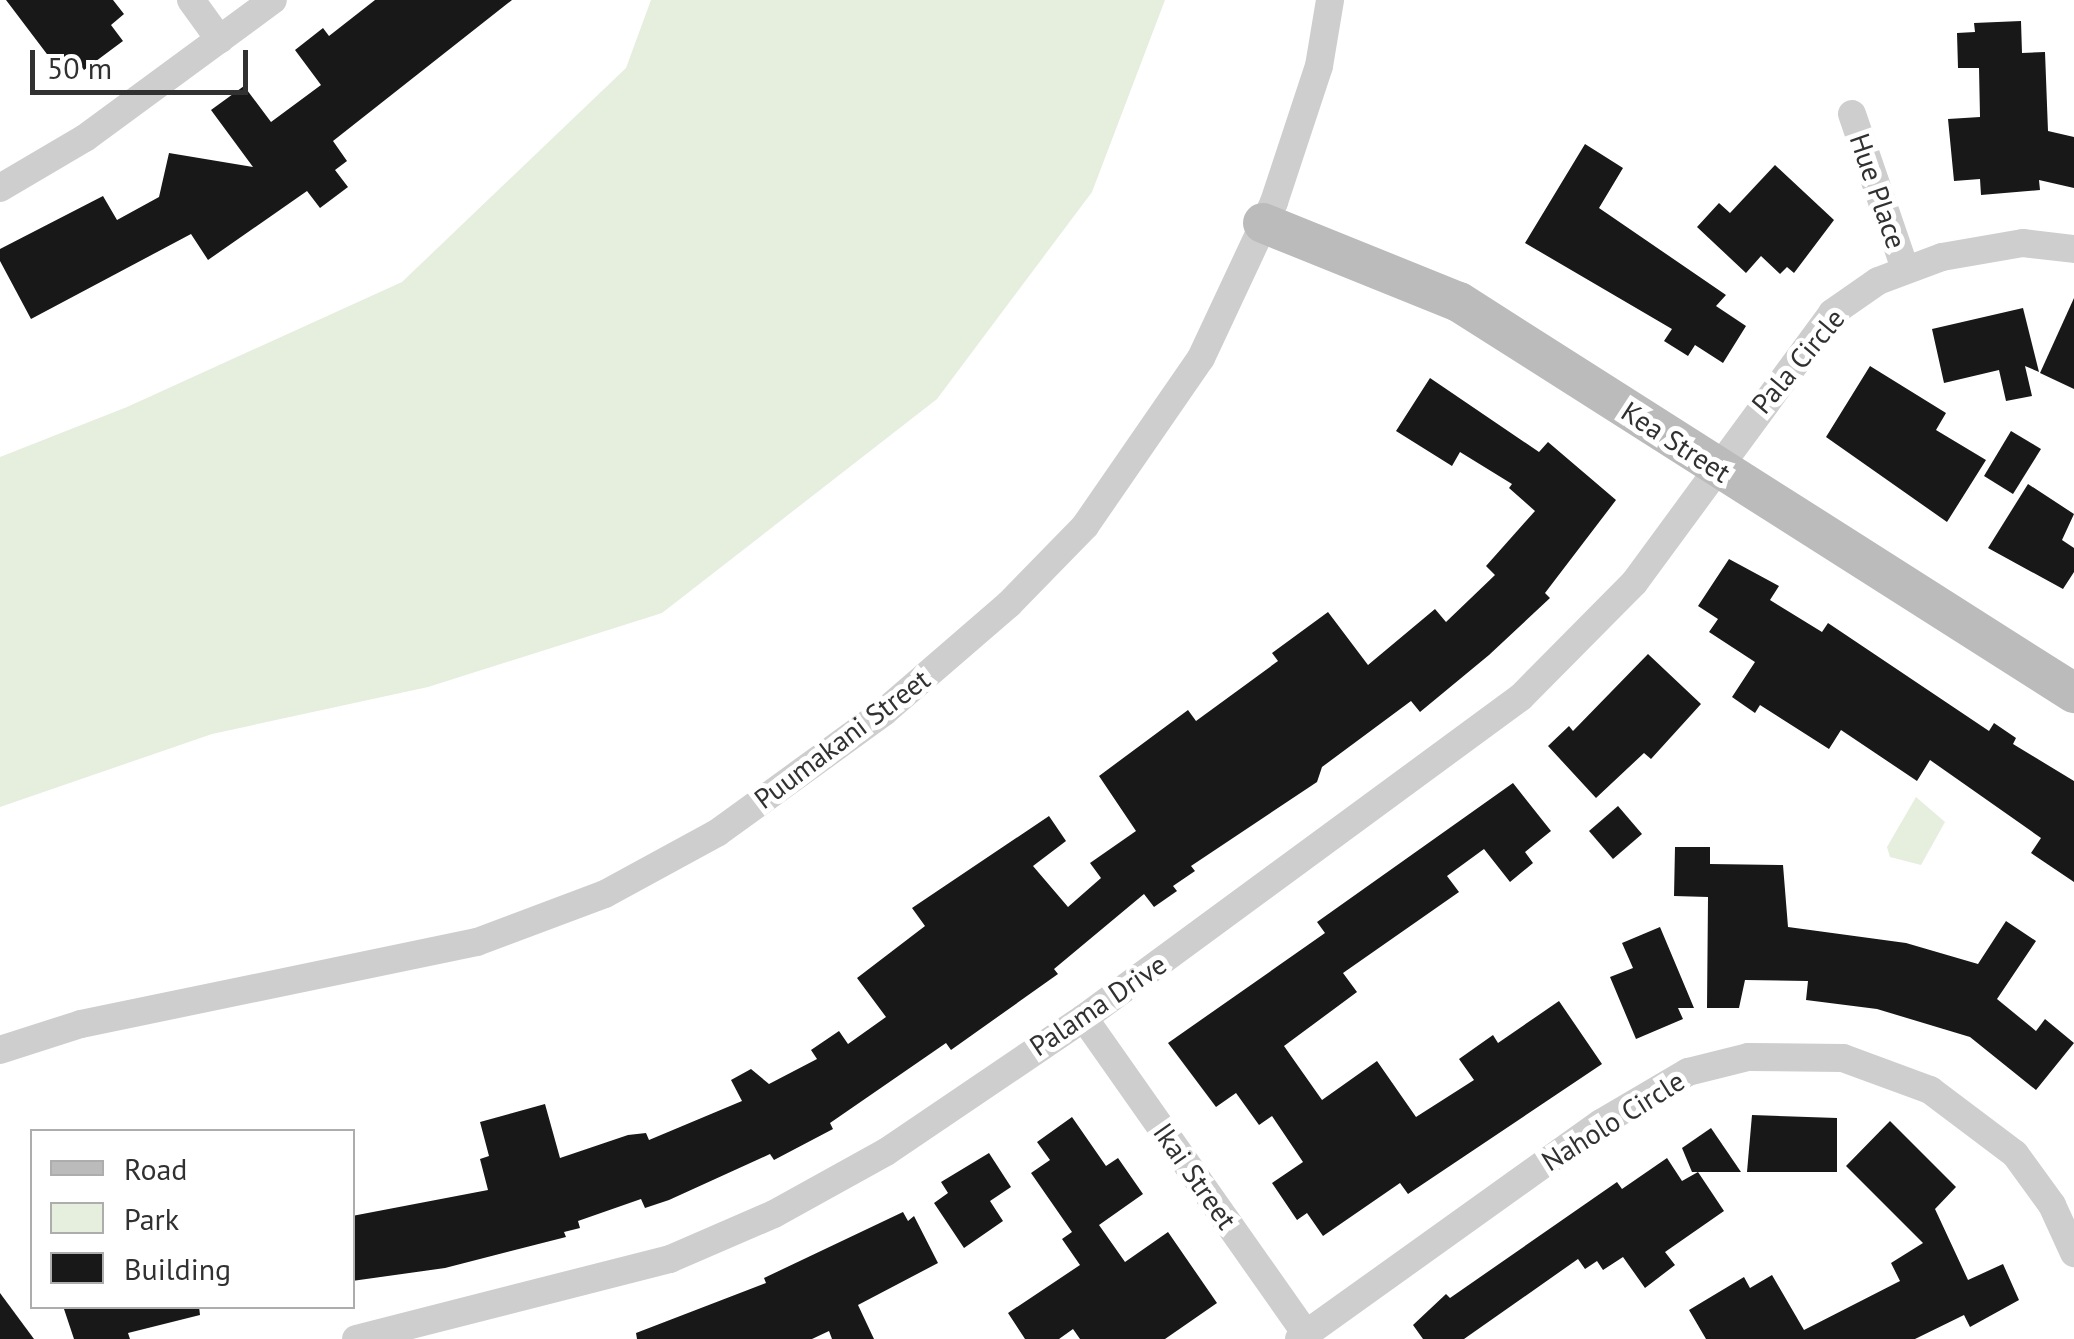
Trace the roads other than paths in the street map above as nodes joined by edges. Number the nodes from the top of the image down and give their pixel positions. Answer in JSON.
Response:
{"nodes":[{"id":1,"x":192,"y":0,"type":"edge"},
{"id":2,"x":273,"y":0,"type":"edge"},
{"id":3,"x":1330,"y":0,"type":"edge"},
{"id":4,"x":220,"y":40,"type":"junction"},
{"id":5,"x":1852,"y":114,"type":"dead end"},
{"id":6,"x":0,"y":188,"type":"edge"},
{"id":7,"x":1263,"y":223,"type":"junction"},
{"id":8,"x":2074,"y":249,"type":"edge"},
{"id":9,"x":1905,"y":269,"type":"junction"},
{"id":10,"x":1714,"y":469,"type":"junction"},
{"id":11,"x":2074,"y":693,"type":"edge"},
{"id":12,"x":1084,"y":1018,"type":"junction"},
{"id":13,"x":0,"y":1050,"type":"edge"},
{"id":14,"x":2074,"y":1253,"type":"edge"},
{"id":15,"x":1302,"y":1336,"type":"edge"},
{"id":16,"x":356,"y":1339,"type":"edge"}],
"edges":[{"from":1,"to":4,"type":"street"},
{"from":2,"to":4,"type":"street"},
{"from":3,"to":7,"type":"street","name":"Puumakani Street"},
{"from":4,"to":6,"type":"street"},
{"from":5,"to":9,"type":"street","name":"Hue Place"},
{"from":7,"to":10,"type":"street","name":"Kea Street"},
{"from":7,"to":13,"type":"street","name":"Puumakani Street"},
{"from":8,"to":9,"type":"street","name":"Pala Circle"},
{"from":9,"to":10,"type":"street","name":"Pala Circle"},
{"from":10,"to":11,"type":"street","name":"Kea Street"},
{"from":10,"to":12,"type":"street","name":"Palama Drive"},
{"from":12,"to":15,"type":"street","name":"Ikai Street"},
{"from":12,"to":16,"type":"street","name":"Palama Drive"},
{"from":14,"to":15,"type":"street","name":"Naholo Circle"}]}
